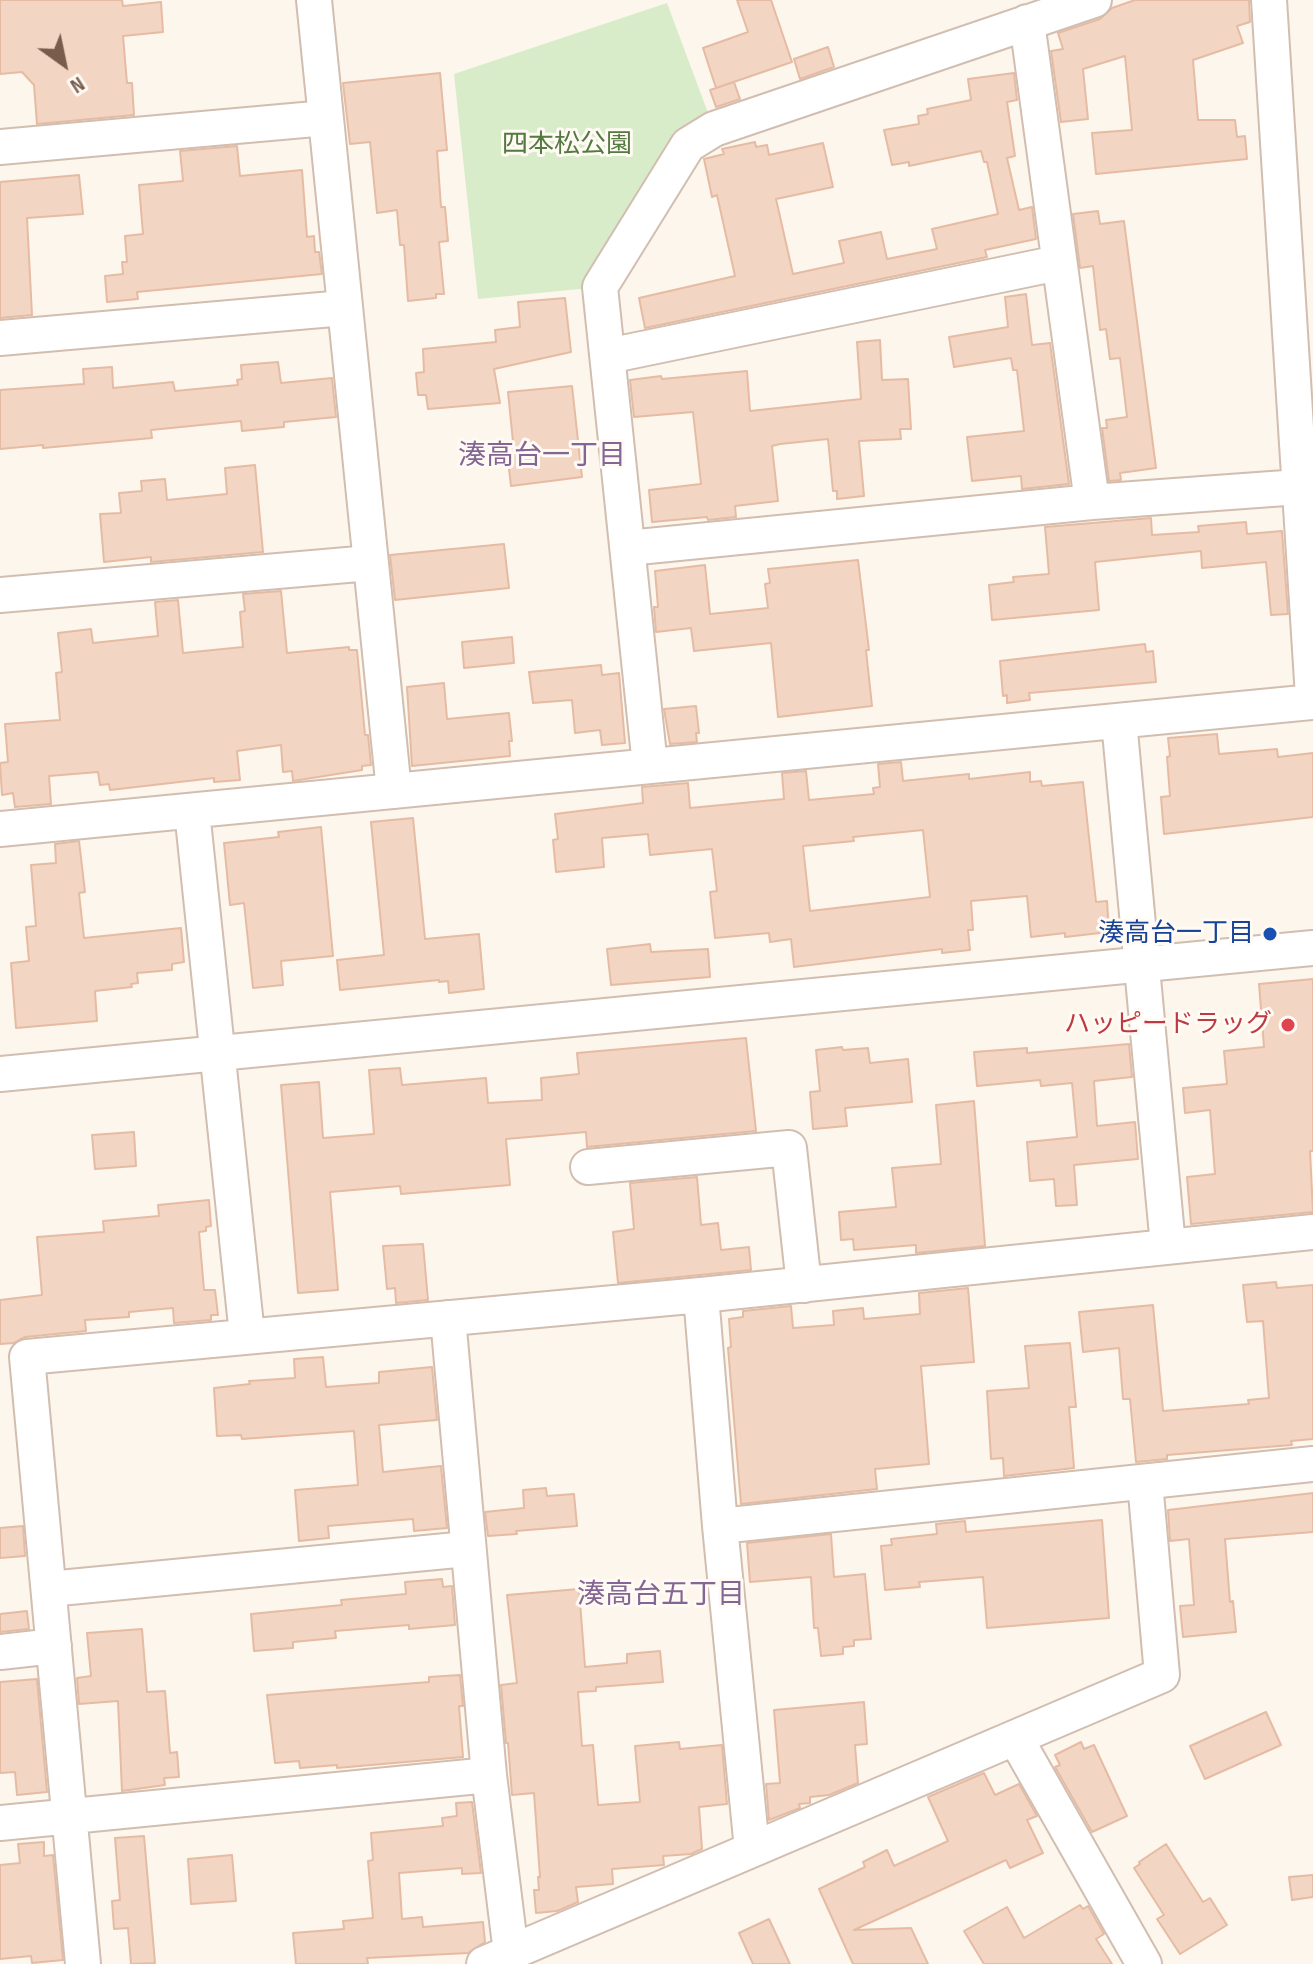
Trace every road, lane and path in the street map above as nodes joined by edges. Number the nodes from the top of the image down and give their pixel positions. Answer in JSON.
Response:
{"nodes":[{"id":1,"x":314,"y":0,"type":"edge"},
{"id":2,"x":1094,"y":0,"type":"edge"},
{"id":3,"x":1269,"y":0,"type":"edge"},
{"id":4,"x":1027,"y":22,"type":"junction"},
{"id":5,"x":326,"y":118,"type":"junction"},
{"id":6,"x":0,"y":147,"type":"edge"},
{"id":7,"x":1058,"y":263,"type":"junction"},
{"id":8,"x":1300,"y":290,"type":"edge"},
{"id":9,"x":344,"y":308,"type":"junction"},
{"id":10,"x":0,"y":338,"type":"edge"},
{"id":11,"x":608,"y":356,"type":"junction"},
{"id":12,"x":1299,"y":487,"type":"junction"},
{"id":13,"x":1092,"y":502,"type":"junction"},
{"id":14,"x":628,"y":548,"type":"junction"},
{"id":15,"x":370,"y":563,"type":"junction"},
{"id":16,"x":0,"y":595,"type":"edge"},
{"id":17,"x":1313,"y":700,"type":"edge"},
{"id":18,"x":1119,"y":721,"type":"junction"},
{"id":19,"x":650,"y":766,"type":"junction"},
{"id":20,"x":394,"y":791,"type":"junction"},
{"id":21,"x":192,"y":811,"type":"junction"},
{"id":22,"x":0,"y":829,"type":"edge"},
{"id":23,"x":1313,"y":948,"type":"edge"},
{"id":24,"x":1143,"y":963,"type":"junction"},
{"id":25,"x":218,"y":1054,"type":"junction"},
{"id":26,"x":0,"y":1074,"type":"edge"},
{"id":27,"x":588,"y":1167,"type":"dead end"},
{"id":28,"x":1313,"y":1232,"type":"edge"},
{"id":29,"x":1168,"y":1246,"type":"junction"},
{"id":30,"x":804,"y":1285,"type":"junction"},
{"id":31,"x":701,"y":1295,"type":"junction"},
{"id":32,"x":448,"y":1318,"type":"junction"},
{"id":33,"x":247,"y":1335,"type":"junction"},
{"id":34,"x":1313,"y":1464,"type":"edge"},
{"id":35,"x":1145,"y":1482,"type":"junction"},
{"id":36,"x":720,"y":1526,"type":"junction"},
{"id":37,"x":467,"y":1549,"type":"junction"},
{"id":38,"x":49,"y":1589,"type":"junction"},
{"id":39,"x":54,"y":1646,"type":"junction"},
{"id":40,"x":0,"y":1652,"type":"edge"},
{"id":41,"x":1016,"y":1739,"type":"junction"},
{"id":42,"x":489,"y":1775,"type":"junction"},
{"id":43,"x":69,"y":1817,"type":"junction"},
{"id":44,"x":0,"y":1823,"type":"edge"},
{"id":45,"x":752,"y":1849,"type":"junction"},
{"id":46,"x":498,"y":1958,"type":"edge"},
{"id":47,"x":83,"y":1964,"type":"edge"},
{"id":48,"x":1144,"y":1964,"type":"edge"}],
"edges":[{"from":1,"to":5,"type":"street"},
{"from":2,"to":4,"type":"street"},
{"from":3,"to":8,"type":"street"},
{"from":4,"to":7,"type":"street"},
{"from":4,"to":11,"type":"street"},
{"from":5,"to":6,"type":"street"},
{"from":5,"to":9,"type":"street"},
{"from":7,"to":11,"type":"street"},
{"from":7,"to":13,"type":"street"},
{"from":8,"to":12,"type":"street"},
{"from":9,"to":10,"type":"street"},
{"from":9,"to":15,"type":"street"},
{"from":11,"to":14,"type":"street"},
{"from":12,"to":13,"type":"street"},
{"from":12,"to":17,"type":"street"},
{"from":13,"to":14,"type":"street"},
{"from":14,"to":19,"type":"street"},
{"from":15,"to":16,"type":"street"},
{"from":15,"to":20,"type":"street"},
{"from":17,"to":18,"type":"street"},
{"from":18,"to":19,"type":"street"},
{"from":18,"to":24,"type":"street"},
{"from":19,"to":20,"type":"street"},
{"from":20,"to":21,"type":"street"},
{"from":21,"to":22,"type":"street"},
{"from":21,"to":25,"type":"street"},
{"from":23,"to":24,"type":"street"},
{"from":24,"to":25,"type":"street"},
{"from":24,"to":29,"type":"street"},
{"from":25,"to":26,"type":"street"},
{"from":25,"to":33,"type":"street"},
{"from":27,"to":30,"type":"street"},
{"from":28,"to":29,"type":"street"},
{"from":29,"to":30,"type":"street"},
{"from":30,"to":31,"type":"street"},
{"from":31,"to":32,"type":"street"},
{"from":31,"to":36,"type":"street"},
{"from":32,"to":33,"type":"street"},
{"from":32,"to":37,"type":"street"},
{"from":33,"to":38,"type":"street"},
{"from":34,"to":35,"type":"street"},
{"from":35,"to":36,"type":"street"},
{"from":35,"to":41,"type":"street"},
{"from":36,"to":45,"type":"street"},
{"from":37,"to":38,"type":"street"},
{"from":37,"to":42,"type":"street"},
{"from":38,"to":39,"type":"street"},
{"from":39,"to":40,"type":"street"},
{"from":39,"to":43,"type":"street"},
{"from":41,"to":45,"type":"street"},
{"from":41,"to":48,"type":"street"},
{"from":42,"to":43,"type":"street"},
{"from":42,"to":46,"type":"street"},
{"from":43,"to":44,"type":"street"},
{"from":43,"to":47,"type":"street"},
{"from":45,"to":46,"type":"street"}]}
